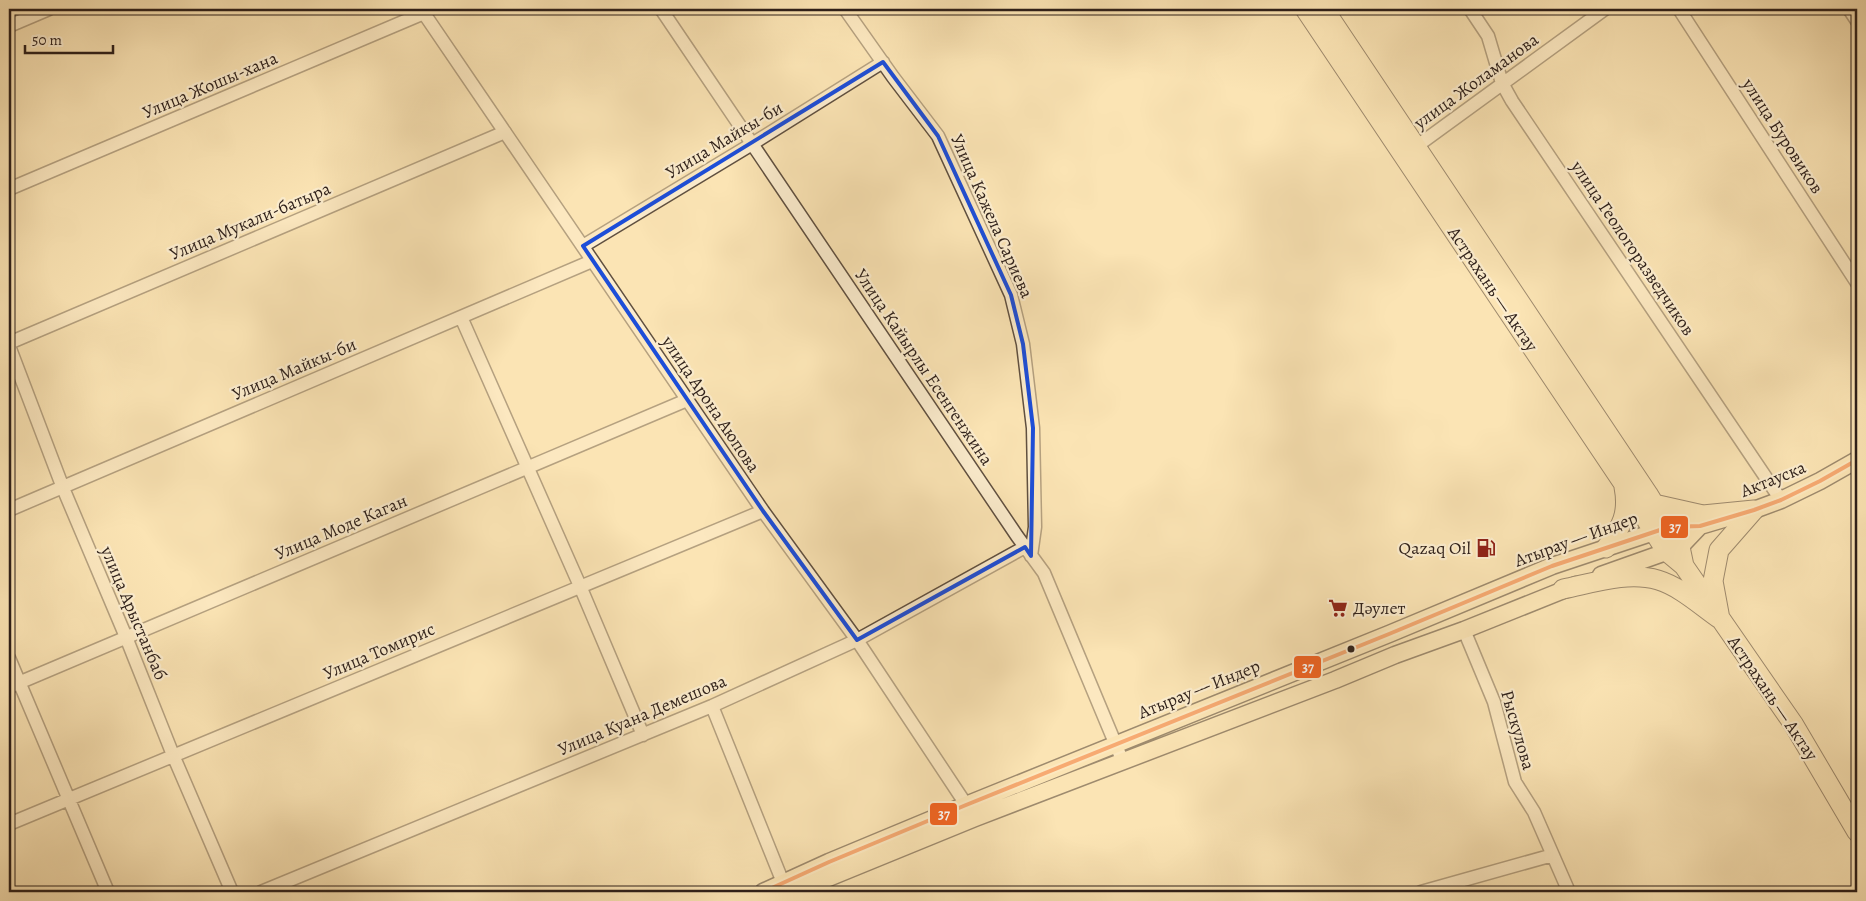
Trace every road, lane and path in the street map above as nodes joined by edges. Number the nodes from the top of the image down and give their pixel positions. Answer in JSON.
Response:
{"nodes":[{"id":1,"x":49,"y":9,"type":"edge"},
{"id":2,"x":661,"y":9,"type":"edge"},
{"id":3,"x":845,"y":9,"type":"edge"},
{"id":4,"x":1305,"y":9,"type":"edge"},
{"id":5,"x":1324,"y":9,"type":"edge"},
{"id":6,"x":1470,"y":9,"type":"edge"},
{"id":7,"x":1605,"y":9,"type":"edge"},
{"id":8,"x":1678,"y":9,"type":"edge"},
{"id":9,"x":1849,"y":9,"type":"edge"},
{"id":10,"x":422,"y":11,"type":"edge"},
{"id":11,"x":1857,"y":21,"type":"edge"},
{"id":12,"x":9,"y":26,"type":"edge"},
{"id":13,"x":883,"y":62,"type":"junction"},
{"id":14,"x":1502,"y":83,"type":"junction"},
{"id":15,"x":505,"y":132,"type":"junction"},
{"id":16,"x":752,"y":144,"type":"junction"},
{"id":17,"x":1416,"y":146,"type":"junction"},
{"id":18,"x":9,"y":189,"type":"edge"},
{"id":19,"x":582,"y":246,"type":"junction"},
{"id":20,"x":592,"y":261,"type":"junction"},
{"id":21,"x":1857,"y":283,"type":"edge"},
{"id":22,"x":460,"y":317,"type":"junction"},
{"id":23,"x":9,"y":345,"type":"edge"},
{"id":24,"x":687,"y":400,"type":"junction"},
{"id":25,"x":1857,"y":460,"type":"edge"},
{"id":26,"x":528,"y":467,"type":"junction"},
{"id":27,"x":1623,"y":483,"type":"junction"},
{"id":28,"x":63,"y":488,"type":"junction"},
{"id":29,"x":1781,"y":500,"type":"junction"},
{"id":30,"x":1654,"y":504,"type":"junction"},
{"id":31,"x":9,"y":510,"type":"edge"},
{"id":32,"x":1754,"y":510,"type":"junction"},
{"id":33,"x":763,"y":511,"type":"junction"},
{"id":34,"x":1700,"y":526,"type":"junction"},
{"id":35,"x":1661,"y":530,"type":"junction"},
{"id":36,"x":1606,"y":548,"type":"junction"},
{"id":37,"x":1673,"y":549,"type":"junction"},
{"id":38,"x":1028,"y":552,"type":"junction"},
{"id":39,"x":580,"y":586,"type":"junction"},
{"id":40,"x":1563,"y":589,"type":"junction"},
{"id":41,"x":1720,"y":620,"type":"junction"},
{"id":42,"x":1464,"y":630,"type":"junction"},
{"id":43,"x":126,"y":637,"type":"junction"},
{"id":44,"x":857,"y":640,"type":"junction"},
{"id":45,"x":9,"y":658,"type":"edge"},
{"id":46,"x":14,"y":684,"type":"edge"},
{"id":47,"x":712,"y":706,"type":"junction"},
{"id":48,"x":643,"y":734,"type":"junction"},
{"id":49,"x":1116,"y":744,"type":"junction"},
{"id":50,"x":173,"y":755,"type":"junction"},
{"id":51,"x":1123,"y":762,"type":"junction"},
{"id":52,"x":68,"y":798,"type":"junction"},
{"id":53,"x":971,"y":811,"type":"junction"},
{"id":54,"x":9,"y":824,"type":"edge"},
{"id":55,"x":1857,"y":832,"type":"edge"},
{"id":56,"x":1553,"y":855,"type":"junction"},
{"id":57,"x":788,"y":890,"type":"edge"},
{"id":58,"x":108,"y":892,"type":"edge"},
{"id":59,"x":232,"y":892,"type":"edge"},
{"id":60,"x":261,"y":892,"type":"edge"},
{"id":61,"x":763,"y":892,"type":"edge"},
{"id":62,"x":1421,"y":892,"type":"edge"},
{"id":63,"x":1569,"y":892,"type":"edge"}],
"edges":[{"from":1,"to":12,"type":"street"},
{"from":2,"to":16,"type":"street","name":"Улица Кайырлы Есенгенжина"},
{"from":3,"to":13,"type":"street","name":"Улица Кажела Сариева"},
{"from":4,"to":27,"type":"highway","name":"Астрахань — Актау"},
{"from":5,"to":17,"type":"highway","name":"Астрахань — Актау"},
{"from":6,"to":14,"type":"street","name":"улица Геологоразведчиков"},
{"from":7,"to":14,"type":"street","name":"улица Жоламанова"},
{"from":8,"to":21,"type":"street","name":"улица Буровиков"},
{"from":9,"to":11,"type":"street"},
{"from":10,"to":15,"type":"street","name":"улица Арона Аюпова"},
{"from":10,"to":18,"type":"street","name":"Улица Жошы-хана"},
{"from":13,"to":16,"type":"street","name":"Улица Майкы-би"},
{"from":13,"to":38,"type":"street","name":"Улица Кажела Сариева"},
{"from":14,"to":17,"type":"street","name":"улица Жоламанова"},
{"from":14,"to":29,"type":"street","name":"улица Геологоразведчиков"},
{"from":15,"to":19,"type":"street","name":"улица Арона Аюпова"},
{"from":15,"to":23,"type":"street","name":"Улица Мукали-батыра"},
{"from":16,"to":19,"type":"street","name":"Улица Майкы-би"},
{"from":16,"to":38,"type":"street","name":"Улица Кайырлы Есенгенжина"},
{"from":17,"to":30,"type":"highway","name":"Астрахань — Актау"},
{"from":19,"to":20,"type":"street","name":"улица Арона Аюпова"},
{"from":20,"to":22,"type":"street","name":"Улица Майкы-би"},
{"from":20,"to":24,"type":"street","name":"улица Арона Аюпова"},
{"from":22,"to":26,"type":"street"},
{"from":22,"to":28,"type":"street","name":"Улица Майкы-би"},
{"from":23,"to":28,"type":"street","name":"улица Арыстанбаб"},
{"from":24,"to":26,"type":"street","name":"Улица Моде Каган"},
{"from":24,"to":33,"type":"street","name":"улица Арона Аюпова"},
{"from":25,"to":29,"type":"main road","name":"Актауска"},
{"from":26,"to":39,"type":"street"},
{"from":26,"to":43,"type":"street","name":"Улица Моде Каган"},
{"from":27,"to":35,"type":"highway","name":"Астрахань — Актау"},
{"from":27,"to":36,"type":"highway"},
{"from":28,"to":31,"type":"street","name":"Улица Майкы-би"},
{"from":28,"to":43,"type":"street","name":"улица Арыстанбаб"},
{"from":29,"to":32,"type":"main road","name":"Актауска"},
{"from":30,"to":32,"type":"highway"},
{"from":30,"to":35,"type":"highway","name":"Астрахань — Актау"},
{"from":32,"to":34,"type":"main road","name":"Актауска"},
{"from":32,"to":41,"type":"highway"},
{"from":33,"to":39,"type":"street","name":"Улица Томирис"},
{"from":33,"to":44,"type":"street","name":"улица Арона Аюпова"},
{"from":34,"to":35,"type":"main road","name":"Актауска"},
{"from":34,"to":37,"type":"main road","name":"Актауска"},
{"from":35,"to":36,"type":"main road","name":"Атырау — Индер"},
{"from":35,"to":37,"type":"highway","name":"Астрахань — Актау"},
{"from":36,"to":49,"type":"main road","name":"Атырау — Индер"},
{"from":37,"to":40,"type":"main road","name":"Атырау — Индер"},
{"from":37,"to":41,"type":"highway","name":"Астрахань — Актау"},
{"from":38,"to":44,"type":"street","name":"Улица Куана Демешова"},
{"from":38,"to":49,"type":"street","name":"Улица Кайырлы Есенгенжина"},
{"from":39,"to":48,"type":"street"},
{"from":39,"to":50,"type":"street","name":"Улица Томирис"},
{"from":40,"to":41,"type":"highway"},
{"from":40,"to":42,"type":"main road","name":"Атырау — Индер"},
{"from":41,"to":55,"type":"highway","name":"Астрахань — Актау"},
{"from":42,"to":51,"type":"main road","name":"Атырау — Индер"},
{"from":42,"to":56,"type":"street","name":"Рыскулова"},
{"from":43,"to":46,"type":"street","name":"Улица Моде Каган"},
{"from":43,"to":50,"type":"street","name":"улица Арыстанбаб"},
{"from":44,"to":47,"type":"street","name":"Улица Куана Демешова"},
{"from":44,"to":53,"type":"street","name":"улица Арона Аюпова"},
{"from":45,"to":46,"type":"street"},
{"from":46,"to":52,"type":"street"},
{"from":47,"to":48,"type":"street","name":"Улица Куана Демешова"},
{"from":47,"to":57,"type":"street"},
{"from":48,"to":60,"type":"street","name":"Улица Куана Демешова"},
{"from":49,"to":51,"type":"street","name":"Улица Кайырлы Есенгенжина"},
{"from":49,"to":53,"type":"main road","name":"Атырау — Индер"},
{"from":50,"to":52,"type":"street","name":"Улица Томирис"},
{"from":50,"to":59,"type":"street","name":"улица Арыстанбаб"},
{"from":51,"to":53,"type":"main road","name":"Атырау — Индер"},
{"from":52,"to":54,"type":"street","name":"Улица Томирис"},
{"from":52,"to":58,"type":"street"},
{"from":53,"to":57,"type":"main road","name":"Атырау — Индер"},
{"from":56,"to":62,"type":"street"},
{"from":56,"to":63,"type":"street","name":"Рыскулова"},
{"from":57,"to":61,"type":"main road","name":"Атырау — Индер"}]}
